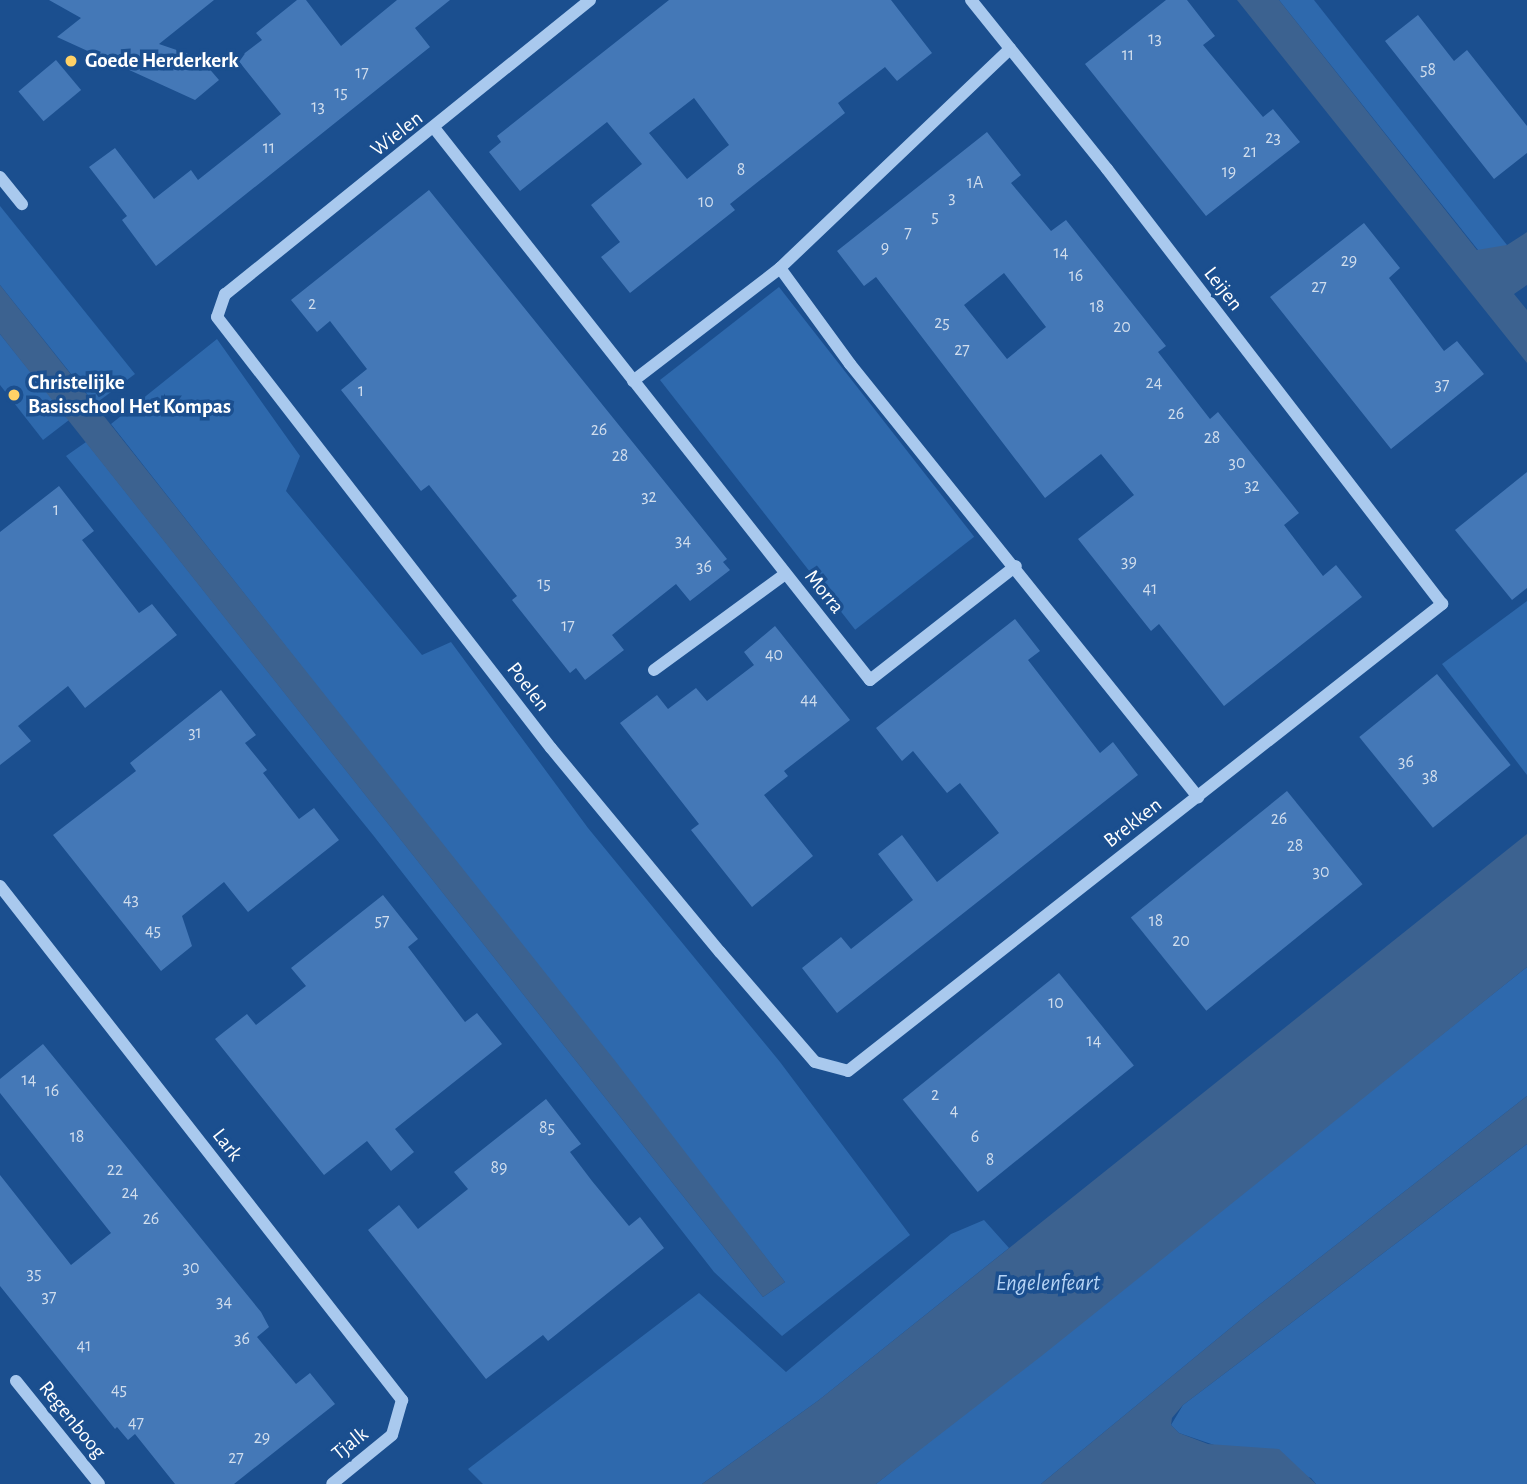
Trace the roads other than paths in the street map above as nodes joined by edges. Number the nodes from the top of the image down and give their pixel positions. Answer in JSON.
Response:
{"nodes":[{"id":1,"x":590,"y":0,"type":"edge"},
{"id":2,"x":971,"y":0,"type":"edge"},
{"id":3,"x":1010,"y":49,"type":"junction"},
{"id":4,"x":435,"y":129,"type":"junction"},
{"id":5,"x":0,"y":177,"type":"edge"},
{"id":6,"x":22,"y":204,"type":"dead end"},
{"id":7,"x":780,"y":268,"type":"junction"},
{"id":8,"x":225,"y":294,"type":"joint"},
{"id":9,"x":633,"y":381,"type":"junction"},
{"id":10,"x":1016,"y":566,"type":"junction"},
{"id":11,"x":785,"y":574,"type":"junction"},
{"id":12,"x":1442,"y":604,"type":"joint"},
{"id":13,"x":654,"y":670,"type":"dead end"},
{"id":14,"x":1198,"y":797,"type":"junction"},
{"id":15,"x":0,"y":886,"type":"edge"},
{"id":16,"x":848,"y":1071,"type":"joint"},
{"id":17,"x":16,"y":1381,"type":"dead end"},
{"id":18,"x":392,"y":1435,"type":"joint"},
{"id":19,"x":99,"y":1484,"type":"edge"},
{"id":20,"x":332,"y":1484,"type":"edge"}],
"edges":[{"from":1,"to":4,"type":"street","name":"Wielen"},
{"from":2,"to":3,"type":"street","name":"Leijen"},
{"from":3,"to":7,"type":"street"},
{"from":3,"to":12,"type":"street","name":"Leijen"},
{"from":4,"to":8,"type":"street","name":"Wielen"},
{"from":4,"to":9,"type":"street","name":"Morra"},
{"from":5,"to":6,"type":"street"},
{"from":7,"to":9,"type":"street"},
{"from":7,"to":10,"type":"street"},
{"from":8,"to":16,"type":"street","name":"Poelen"},
{"from":9,"to":11,"type":"street","name":"Morra"},
{"from":10,"to":11,"type":"street","name":"Morra"},
{"from":10,"to":14,"type":"street"},
{"from":11,"to":13,"type":"street"},
{"from":12,"to":14,"type":"street","name":"Brekken"},
{"from":14,"to":16,"type":"street","name":"Brekken"},
{"from":15,"to":18,"type":"street","name":"Lark"},
{"from":17,"to":19,"type":"street","name":"Regenboog"},
{"from":18,"to":20,"type":"street","name":"Tjalk"}]}
